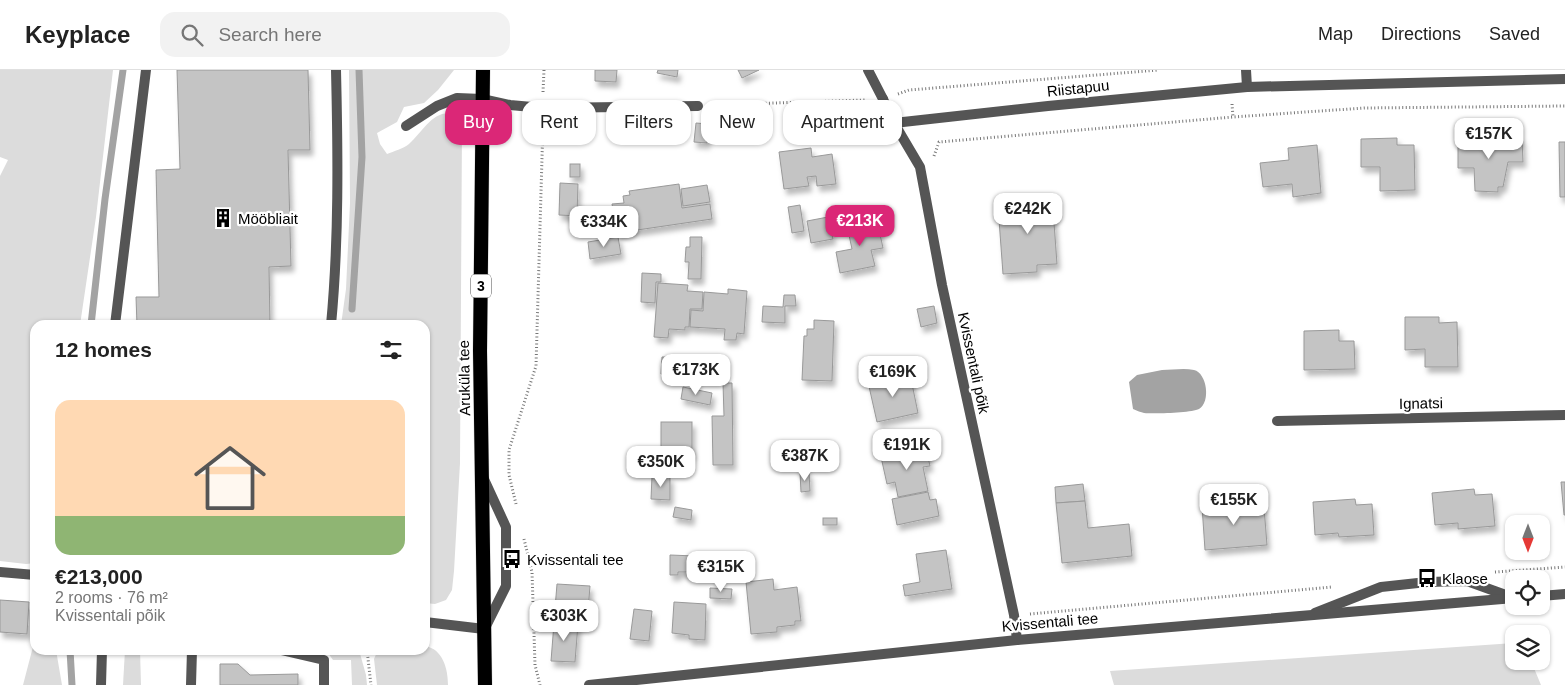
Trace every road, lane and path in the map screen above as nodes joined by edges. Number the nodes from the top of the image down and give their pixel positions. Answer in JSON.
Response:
{"nodes":[{"id":1,"x":146,"y":70,"type":"edge"},
{"id":2,"x":336,"y":70,"type":"edge"},
{"id":3,"x":483,"y":70,"type":"edge"},
{"id":4,"x":544,"y":70,"type":"edge"},
{"id":5,"x":868,"y":70,"type":"edge"},
{"id":6,"x":1158,"y":70,"type":"edge"},
{"id":7,"x":1246,"y":70,"type":"edge"},
{"id":8,"x":1565,"y":79,"type":"edge"},
{"id":9,"x":1247,"y":87,"type":"junction"},
{"id":10,"x":482,"y":98,"type":"junction"},
{"id":11,"x":883,"y":99,"type":"junction"},
{"id":12,"x":543,"y":100,"type":"edge"},
{"id":13,"x":522,"y":106,"type":"edge"},
{"id":14,"x":698,"y":106,"type":"joint"},
{"id":15,"x":1565,"y":106,"type":"edge"},
{"id":16,"x":596,"y":107,"type":"edge"},
{"id":17,"x":902,"y":122,"type":"edge"},
{"id":18,"x":406,"y":126,"type":"dead end"},
{"id":19,"x":902,"y":137,"type":"edge"},
{"id":20,"x":542,"y":145,"type":"edge"},
{"id":21,"x":920,"y":167,"type":"junction"},
{"id":22,"x":116,"y":320,"type":"edge"},
{"id":23,"x":331,"y":320,"type":"edge"},
{"id":24,"x":1565,"y":415,"type":"edge"},
{"id":25,"x":1277,"y":421,"type":"dead end"},
{"id":26,"x":482,"y":474,"type":"junction"},
{"id":27,"x":517,"y":510,"type":"dead end"},
{"id":28,"x":524,"y":537,"type":"dead end"},
{"id":29,"x":1565,"y":567,"type":"edge"},
{"id":30,"x":0,"y":572,"type":"edge"},
{"id":31,"x":1486,"y":573,"type":"dead end"},
{"id":32,"x":30,"y":575,"type":"edge"},
{"id":33,"x":1338,"y":586,"type":"dead end"},
{"id":34,"x":1565,"y":594,"type":"edge"},
{"id":35,"x":1505,"y":595,"type":"edge"},
{"id":36,"x":1550,"y":595,"type":"edge"},
{"id":37,"x":1505,"y":599,"type":"edge"},
{"id":38,"x":1014,"y":615,"type":"junction"},
{"id":39,"x":1311,"y":615,"type":"junction"},
{"id":40,"x":430,"y":623,"type":"edge"},
{"id":41,"x":484,"y":629,"type":"junction"},
{"id":42,"x":1017,"y":640,"type":"junction"},
{"id":43,"x":102,"y":655,"type":"edge"},
{"id":44,"x":192,"y":655,"type":"edge"},
{"id":45,"x":302,"y":655,"type":"edge"},
{"id":46,"x":368,"y":655,"type":"edge"},
{"id":47,"x":101,"y":685,"type":"edge"},
{"id":48,"x":191,"y":685,"type":"edge"},
{"id":49,"x":324,"y":685,"type":"edge"},
{"id":50,"x":371,"y":685,"type":"edge"},
{"id":51,"x":485,"y":685,"type":"edge"},
{"id":52,"x":540,"y":685,"type":"edge"},
{"id":53,"x":589,"y":685,"type":"edge"}],
"edges":[{"from":1,"to":22,"type":"street"},
{"from":2,"to":23,"type":"street"},
{"from":3,"to":10,"type":"highway","name":"Aruküla tee","number":"3"},
{"from":4,"to":12,"type":"path"},
{"from":5,"to":11,"type":"street","name":"Kvissentali põik"},
{"from":6,"to":11,"type":"path"},
{"from":7,"to":9,"type":"street"},
{"from":8,"to":9,"type":"street","name":"Riistapuu"},
{"from":9,"to":17,"type":"street","name":"Riistapuu"},
{"from":10,"to":13,"type":"street"},
{"from":10,"to":18,"type":"street"},
{"from":10,"to":26,"type":"highway","name":"Aruküla tee","number":"3"},
{"from":11,"to":14,"type":"path"},
{"from":14,"to":16,"type":"street"},
{"from":15,"to":21,"type":"path"},
{"from":19,"to":21,"type":"street","name":"Kvissentali põik"},
{"from":20,"to":27,"type":"path"},
{"from":21,"to":38,"type":"street","name":"Kvissentali põik"},
{"from":24,"to":25,"type":"street","name":"Ignatsi"},
{"from":26,"to":41,"type":"highway","name":"Aruküla tee","number":"3"},
{"from":26,"to":41,"type":"street"},
{"from":28,"to":52,"type":"path"},
{"from":29,"to":31,"type":"path"},
{"from":30,"to":32,"type":"street"},
{"from":33,"to":38,"type":"path"},
{"from":34,"to":36,"type":"street"},
{"from":35,"to":39,"type":"street"},
{"from":37,"to":39,"type":"street","name":"Kvissentali tee"},
{"from":38,"to":42,"type":"street","name":"Kvissentali põik"},
{"from":39,"to":42,"type":"street","name":"Kvissentali tee"},
{"from":40,"to":41,"type":"street"},
{"from":41,"to":51,"type":"highway","name":"Aruküla tee","number":"3"},
{"from":42,"to":53,"type":"street","name":"Kvissentali tee"},
{"from":43,"to":47,"type":"street"},
{"from":44,"to":48,"type":"street"},
{"from":45,"to":49,"type":"street"},
{"from":46,"to":50,"type":"path"}]}
